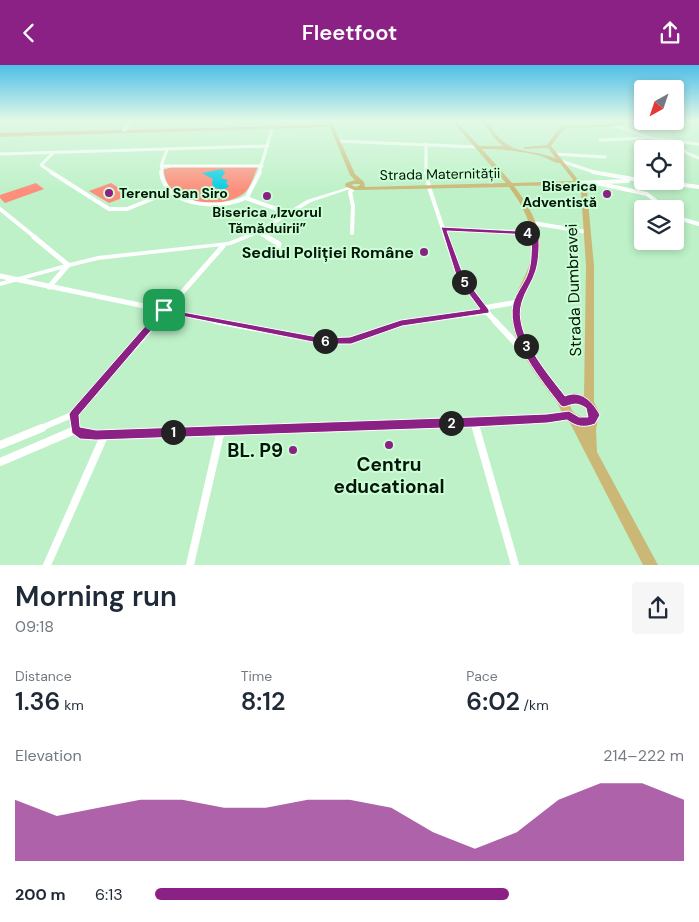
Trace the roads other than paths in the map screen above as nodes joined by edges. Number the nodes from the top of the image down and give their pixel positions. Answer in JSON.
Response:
{"nodes":[{"id":1,"x":339,"y":144,"type":"edge"},
{"id":2,"x":426,"y":144,"type":"edge"},
{"id":3,"x":432,"y":144,"type":"edge"},
{"id":4,"x":475,"y":144,"type":"edge"},
{"id":5,"x":505,"y":144,"type":"edge"},
{"id":6,"x":268,"y":146,"type":"joint"},
{"id":7,"x":550,"y":146,"type":"joint"},
{"id":8,"x":477,"y":147,"type":"junction"},
{"id":9,"x":509,"y":148,"type":"junction"},
{"id":10,"x":167,"y":149,"type":"junction"},
{"id":11,"x":684,"y":150,"type":"edge"},
{"id":12,"x":53,"y":153,"type":"junction"},
{"id":13,"x":0,"y":154,"type":"edge"},
{"id":14,"x":554,"y":154,"type":"junction"},
{"id":15,"x":605,"y":157,"type":"dead end"},
{"id":16,"x":699,"y":158,"type":"edge"},
{"id":17,"x":561,"y":161,"type":"junction"},
{"id":18,"x":161,"y":166,"type":"junction"},
{"id":19,"x":262,"y":166,"type":"junction"},
{"id":20,"x":568,"y":170,"type":"junction"},
{"id":21,"x":600,"y":173,"type":"junction"},
{"id":22,"x":500,"y":174,"type":"junction"},
{"id":23,"x":353,"y":175,"type":"joint"},
{"id":24,"x":634,"y":179,"type":"edge"},
{"id":25,"x":634,"y":180,"type":"edge"},
{"id":26,"x":576,"y":181,"type":"junction"},
{"id":27,"x":596,"y":183,"type":"junction"},
{"id":28,"x":684,"y":185,"type":"edge"},
{"id":29,"x":355,"y":186,"type":"junction"},
{"id":30,"x":480,"y":186,"type":"junction"},
{"id":31,"x":510,"y":186,"type":"junction"},
{"id":32,"x":429,"y":187,"type":"junction"},
{"id":33,"x":699,"y":187,"type":"edge"},
{"id":34,"x":169,"y":192,"type":"junction"},
{"id":35,"x":520,"y":197,"type":"junction"},
{"id":36,"x":246,"y":198,"type":"junction"},
{"id":37,"x":655,"y":200,"type":"edge"},
{"id":38,"x":0,"y":209,"type":"edge"},
{"id":39,"x":288,"y":213,"type":"junction"},
{"id":40,"x":684,"y":220,"type":"edge"},
{"id":41,"x":533,"y":223,"type":"junction"},
{"id":42,"x":699,"y":224,"type":"edge"},
{"id":43,"x":443,"y":229,"type":"junction"},
{"id":44,"x":258,"y":232,"type":"junction"},
{"id":45,"x":587,"y":232,"type":"junction"},
{"id":46,"x":352,"y":233,"type":"dead end"},
{"id":47,"x":536,"y":233,"type":"junction"},
{"id":48,"x":222,"y":246,"type":"junction"},
{"id":49,"x":278,"y":252,"type":"dead end"},
{"id":50,"x":68,"y":265,"type":"junction"},
{"id":51,"x":0,"y":276,"type":"edge"},
{"id":52,"x":16,"y":279,"type":"junction"},
{"id":53,"x":0,"y":285,"type":"edge"},
{"id":54,"x":49,"y":287,"type":"junction"},
{"id":55,"x":518,"y":302,"type":"junction"},
{"id":56,"x":484,"y":309,"type":"junction"},
{"id":57,"x":164,"y":310,"type":"junction"},
{"id":58,"x":532,"y":361,"type":"junction"},
{"id":59,"x":564,"y":403,"type":"junction"},
{"id":60,"x":589,"y":405,"type":"junction"},
{"id":61,"x":74,"y":414,"type":"junction"},
{"id":62,"x":571,"y":417,"type":"junction"},
{"id":63,"x":592,"y":421,"type":"junction"},
{"id":64,"x":474,"y":422,"type":"junction"},
{"id":65,"x":75,"y":430,"type":"junction"},
{"id":66,"x":221,"y":430,"type":"junction"},
{"id":67,"x":105,"y":434,"type":"junction"},
{"id":68,"x":0,"y":445,"type":"edge"},
{"id":69,"x":592,"y":453,"type":"junction"},
{"id":70,"x":0,"y":462,"type":"edge"},
{"id":71,"x":46,"y":565,"type":"edge"},
{"id":72,"x":190,"y":565,"type":"edge"},
{"id":73,"x":515,"y":565,"type":"edge"},
{"id":74,"x":651,"y":565,"type":"edge"}],
"edges":[{"from":1,"to":23,"type":"main road"},
{"from":2,"to":32,"type":"street"},
{"from":3,"to":8,"type":"street"},
{"from":4,"to":8,"type":"main road"},
{"from":5,"to":9,"type":"main road"},
{"from":6,"to":10,"type":"street"},
{"from":6,"to":19,"type":"street"},
{"from":7,"to":9,"type":"main road"},
{"from":7,"to":14,"type":"main road"},
{"from":8,"to":9,"type":"main road"},
{"from":8,"to":22,"type":"main road"},
{"from":9,"to":20,"type":"main road"},
{"from":10,"to":12,"type":"street"},
{"from":10,"to":18,"type":"street"},
{"from":11,"to":16,"type":"street"},
{"from":12,"to":13,"type":"street"},
{"from":12,"to":34,"type":"street"},
{"from":14,"to":15,"type":"street"},
{"from":14,"to":17,"type":"main road"},
{"from":17,"to":20,"type":"main road"},
{"from":17,"to":21,"type":"street"},
{"from":18,"to":19,"type":"street"},
{"from":18,"to":34,"type":"street"},
{"from":19,"to":36,"type":"street"},
{"from":20,"to":26,"type":"main road"},
{"from":21,"to":24,"type":"street"},
{"from":21,"to":27,"type":"street"},
{"from":22,"to":30,"type":"main road"},
{"from":22,"to":31,"type":"main road"},
{"from":23,"to":29,"type":"main road"},
{"from":25,"to":27,"type":"street"},
{"from":26,"to":27,"type":"street"},
{"from":26,"to":31,"type":"main road"},
{"from":26,"to":45,"type":"main road","name":"Strada Dumbravei"},
{"from":27,"to":37,"type":"street"},
{"from":28,"to":33,"type":"street"},
{"from":29,"to":32,"type":"main road","name":"Strada Maternității"},
{"from":29,"to":39,"type":"street"},
{"from":29,"to":46,"type":"street"},
{"from":30,"to":31,"type":"main road","name":"Strada Maternității"},
{"from":30,"to":32,"type":"main road","name":"Strada Maternității"},
{"from":30,"to":35,"type":"main road"},
{"from":31,"to":35,"type":"main road"},
{"from":32,"to":43,"type":"street"},
{"from":34,"to":36,"type":"street"},
{"from":35,"to":41,"type":"main road"},
{"from":36,"to":39,"type":"street"},
{"from":38,"to":50,"type":"street"},
{"from":39,"to":44,"type":"street"},
{"from":40,"to":42,"type":"street"},
{"from":41,"to":45,"type":"street"},
{"from":41,"to":47,"type":"main road"},
{"from":43,"to":47,"type":"street"},
{"from":43,"to":56,"type":"street"},
{"from":44,"to":48,"type":"street"},
{"from":44,"to":49,"type":"street"},
{"from":45,"to":60,"type":"main road","name":"Strada Dumbravei"},
{"from":47,"to":55,"type":"main road"},
{"from":48,"to":50,"type":"street"},
{"from":48,"to":57,"type":"street"},
{"from":50,"to":52,"type":"street"},
{"from":50,"to":54,"type":"street"},
{"from":51,"to":52,"type":"street"},
{"from":52,"to":53,"type":"street"},
{"from":52,"to":54,"type":"street"},
{"from":54,"to":57,"type":"street"},
{"from":55,"to":56,"type":"street"},
{"from":55,"to":58,"type":"main road"},
{"from":56,"to":57,"type":"street"},
{"from":56,"to":58,"type":"street"},
{"from":57,"to":61,"type":"street"},
{"from":58,"to":59,"type":"main road"},
{"from":59,"to":60,"type":"main road"},
{"from":59,"to":62,"type":"main road"},
{"from":60,"to":63,"type":"main road"},
{"from":61,"to":65,"type":"street"},
{"from":61,"to":68,"type":"street"},
{"from":62,"to":63,"type":"main road"},
{"from":62,"to":64,"type":"street"},
{"from":62,"to":69,"type":"main road"},
{"from":63,"to":69,"type":"main road"},
{"from":64,"to":66,"type":"street"},
{"from":64,"to":73,"type":"street"},
{"from":65,"to":67,"type":"street"},
{"from":65,"to":70,"type":"street"},
{"from":66,"to":67,"type":"street"},
{"from":66,"to":72,"type":"street"},
{"from":67,"to":71,"type":"street"},
{"from":69,"to":74,"type":"main road"}]}
